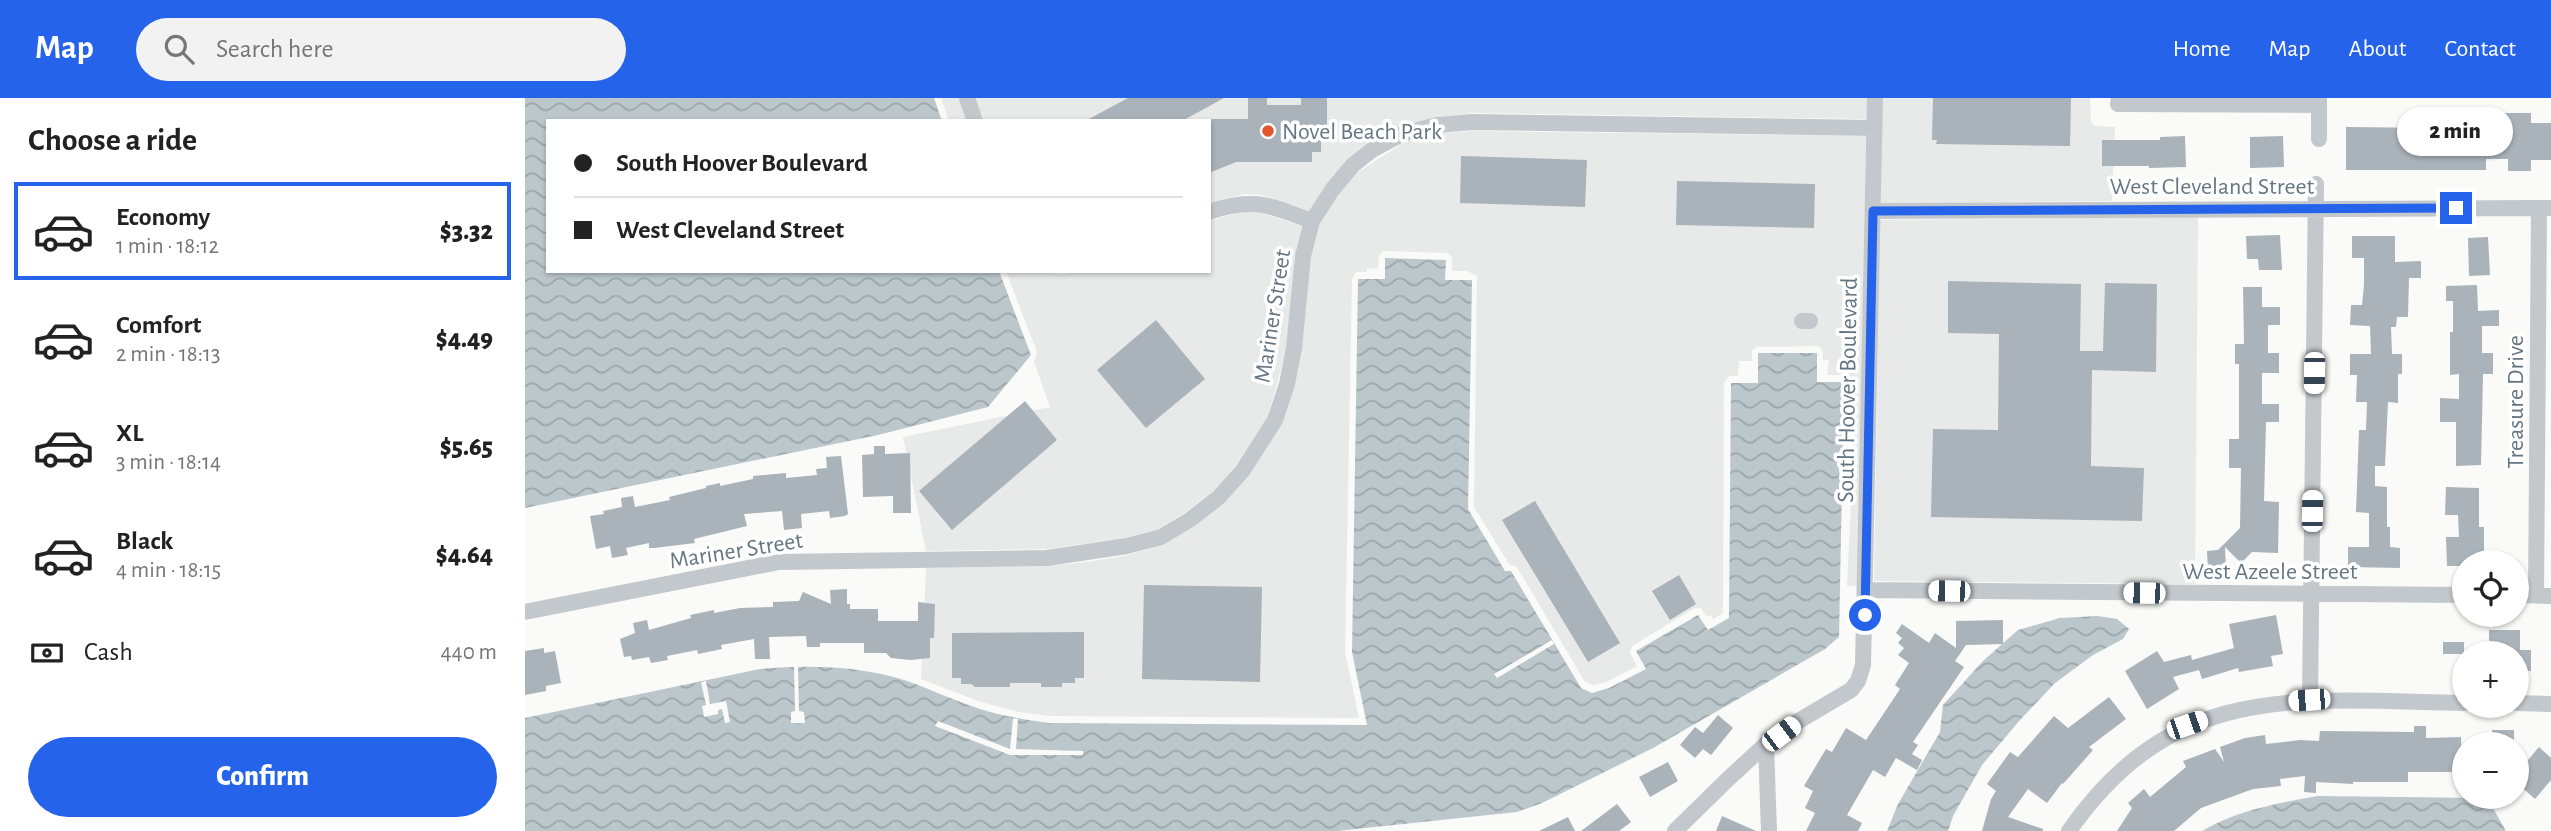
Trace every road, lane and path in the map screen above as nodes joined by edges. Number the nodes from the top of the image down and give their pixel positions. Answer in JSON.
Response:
{"nodes":[{"id":1,"x":967,"y":98,"type":"edge"},
{"id":2,"x":1875,"y":98,"type":"edge"},
{"id":3,"x":2119,"y":101,"type":"edge"},
{"id":4,"x":2319,"y":102,"type":"edge"},
{"id":5,"x":974,"y":119,"type":"edge"},
{"id":6,"x":1874,"y":128,"type":"junction"},
{"id":7,"x":2319,"y":139,"type":"dead end"},
{"id":8,"x":2316,"y":184,"type":"dead end"},
{"id":9,"x":2316,"y":208,"type":"junction"},
{"id":10,"x":2545,"y":208,"type":"edge"},
{"id":11,"x":1873,"y":211,"type":"junction"},
{"id":12,"x":1211,"y":212,"type":"edge"},
{"id":13,"x":1312,"y":221,"type":"junction"},
{"id":14,"x":1866,"y":590,"type":"junction"},
{"id":15,"x":2311,"y":594,"type":"junction"},
{"id":16,"x":2452,"y":595,"type":"edge"},
{"id":17,"x":2544,"y":595,"type":"edge"},
{"id":18,"x":525,"y":612,"type":"edge"},
{"id":19,"x":2309,"y":700,"type":"junction"},
{"id":20,"x":2452,"y":703,"type":"edge"},
{"id":21,"x":2529,"y":704,"type":"edge"},
{"id":22,"x":2551,"y":704,"type":"edge"},
{"id":23,"x":1766,"y":744,"type":"junction"},
{"id":24,"x":1675,"y":831,"type":"edge"},
{"id":25,"x":1769,"y":831,"type":"edge"},
{"id":26,"x":2069,"y":831,"type":"edge"}],
"edges":[{"from":1,"to":5,"type":"street"},
{"from":2,"to":6,"type":"street","name":"South Hoover Boulevard"},
{"from":3,"to":4,"type":"street"},
{"from":4,"to":7,"type":"street"},
{"from":6,"to":11,"type":"street","name":"South Hoover Boulevard"},
{"from":6,"to":13,"type":"street","name":"Mariner Street"},
{"from":8,"to":9,"type":"street"},
{"from":9,"to":10,"type":"street","name":"West Cleveland Street"},
{"from":9,"to":11,"type":"street","name":"West Cleveland Street"},
{"from":9,"to":15,"type":"street"},
{"from":10,"to":17,"type":"street","name":"Treasure Drive"},
{"from":11,"to":14,"type":"street","name":"South Hoover Boulevard"},
{"from":12,"to":13,"type":"street"},
{"from":13,"to":18,"type":"street","name":"Mariner Street"},
{"from":14,"to":15,"type":"street","name":"West Azeele Street"},
{"from":14,"to":23,"type":"street","name":"South Hoover Boulevard"},
{"from":15,"to":16,"type":"street","name":"West Azeele Street"},
{"from":15,"to":19,"type":"street"},
{"from":19,"to":20,"type":"street"},
{"from":19,"to":26,"type":"street"},
{"from":21,"to":22,"type":"street"},
{"from":23,"to":24,"type":"street"},
{"from":23,"to":25,"type":"street"}]}
